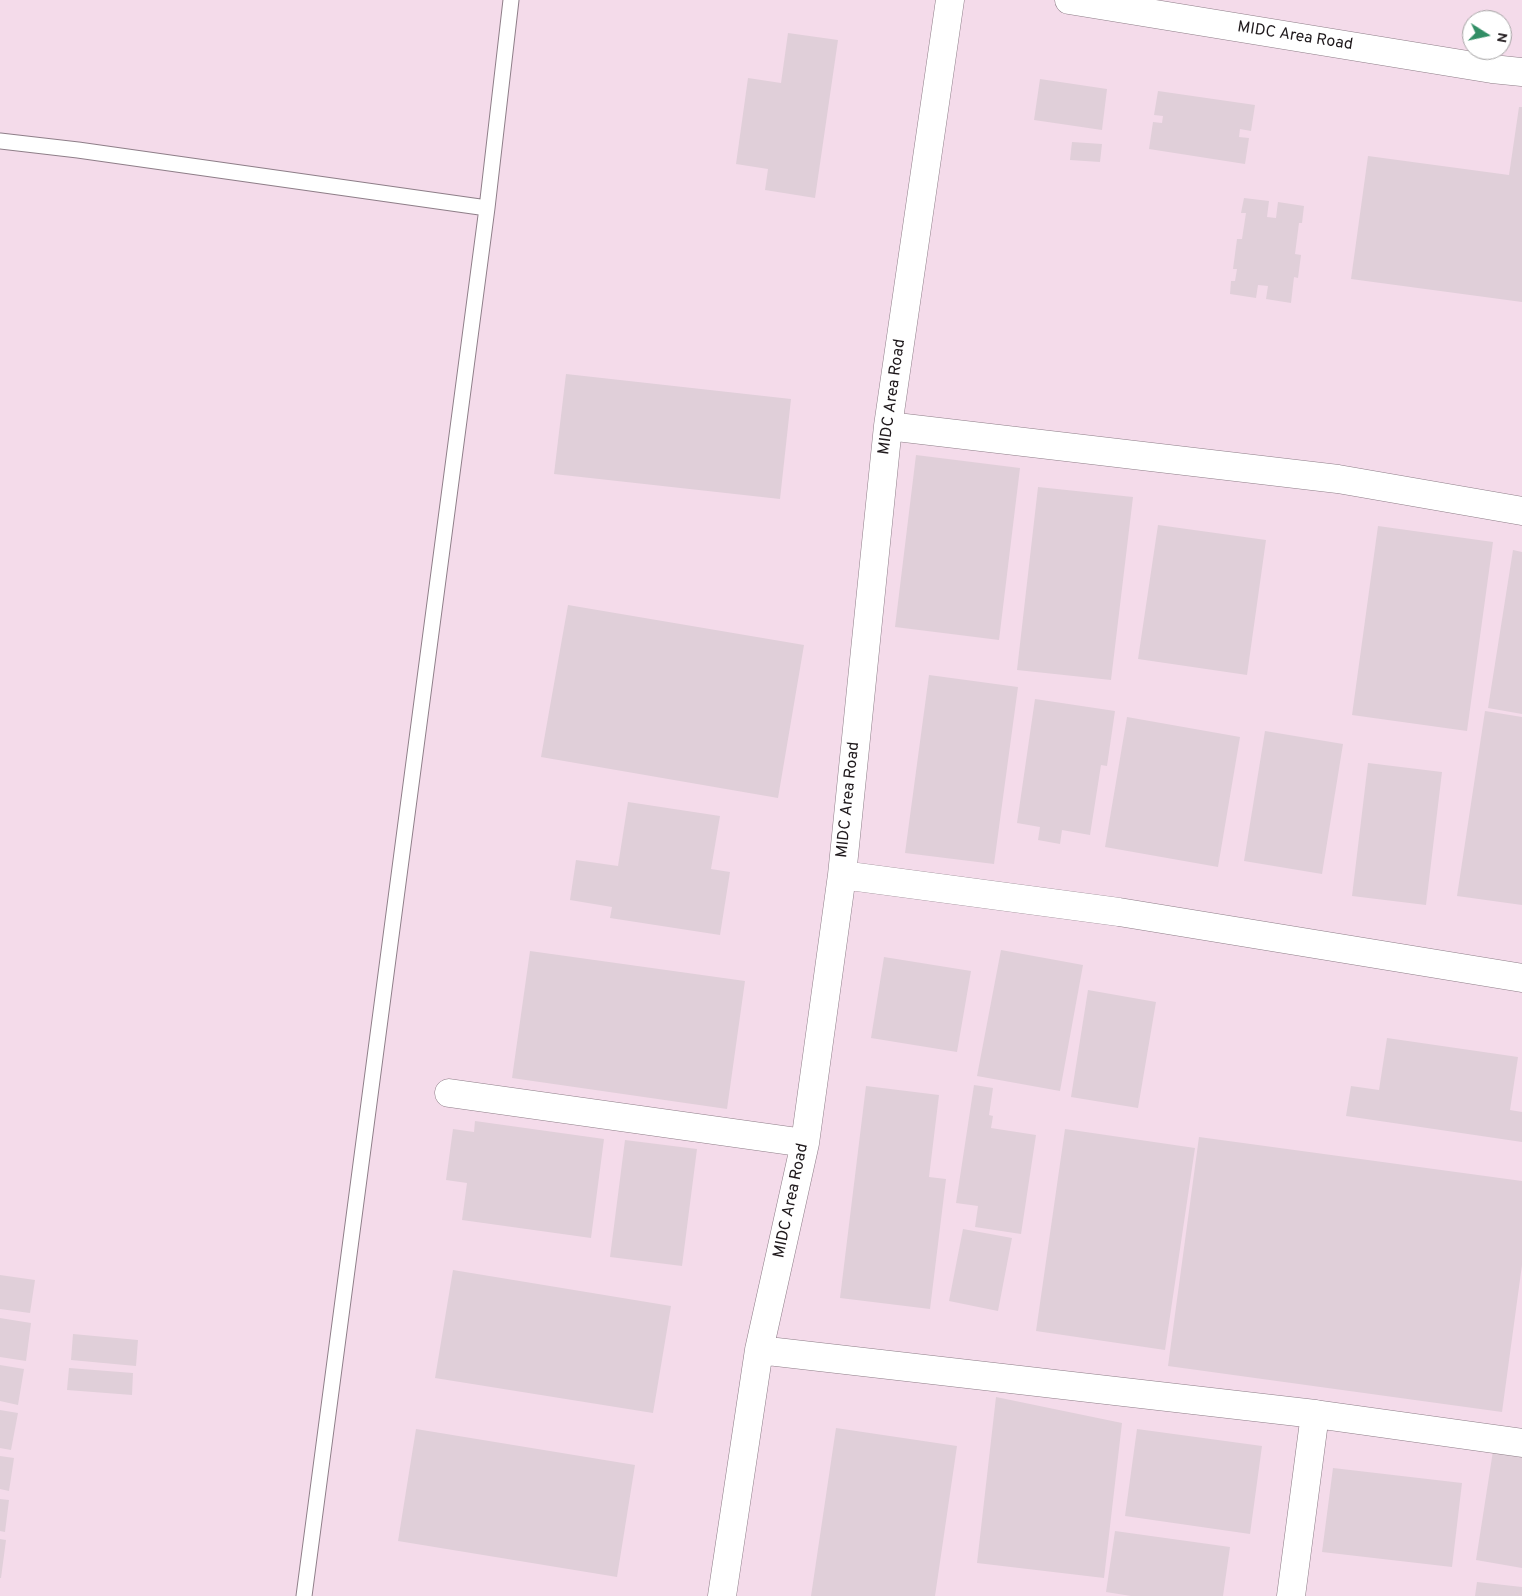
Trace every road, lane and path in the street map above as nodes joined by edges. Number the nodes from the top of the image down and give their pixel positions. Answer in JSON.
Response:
{"nodes":[{"id":1,"x":512,"y":0,"type":"edge"},
{"id":2,"x":950,"y":0,"type":"edge"},
{"id":3,"x":1069,"y":0,"type":"edge"},
{"id":4,"x":1522,"y":72,"type":"edge"},
{"id":5,"x":0,"y":141,"type":"edge"},
{"id":6,"x":487,"y":208,"type":"junction"},
{"id":7,"x":888,"y":426,"type":"junction"},
{"id":8,"x":1522,"y":511,"type":"edge"},
{"id":9,"x":842,"y":874,"type":"junction"},
{"id":10,"x":1522,"y":978,"type":"edge"},
{"id":11,"x":449,"y":1093,"type":"dead end"},
{"id":12,"x":805,"y":1143,"type":"junction"},
{"id":13,"x":759,"y":1350,"type":"junction"},
{"id":14,"x":1315,"y":1414,"type":"junction"},
{"id":15,"x":1522,"y":1443,"type":"edge"},
{"id":16,"x":304,"y":1596,"type":"edge"},
{"id":17,"x":722,"y":1596,"type":"edge"},
{"id":18,"x":1291,"y":1596,"type":"edge"}],
"edges":[{"from":1,"to":6,"type":"lane"},
{"from":2,"to":7,"type":"street","name":"MIDC Area Road"},
{"from":3,"to":4,"type":"street","name":"MIDC Area Road"},
{"from":5,"to":6,"type":"lane"},
{"from":6,"to":16,"type":"lane"},
{"from":7,"to":8,"type":"street"},
{"from":7,"to":9,"type":"street","name":"MIDC Area Road"},
{"from":9,"to":10,"type":"street"},
{"from":9,"to":12,"type":"street","name":"MIDC Area Road"},
{"from":11,"to":12,"type":"street"},
{"from":12,"to":13,"type":"street","name":"MIDC Area Road"},
{"from":13,"to":14,"type":"street"},
{"from":13,"to":17,"type":"street","name":"MIDC Area Road"},
{"from":14,"to":15,"type":"street"},
{"from":14,"to":18,"type":"street"}]}
